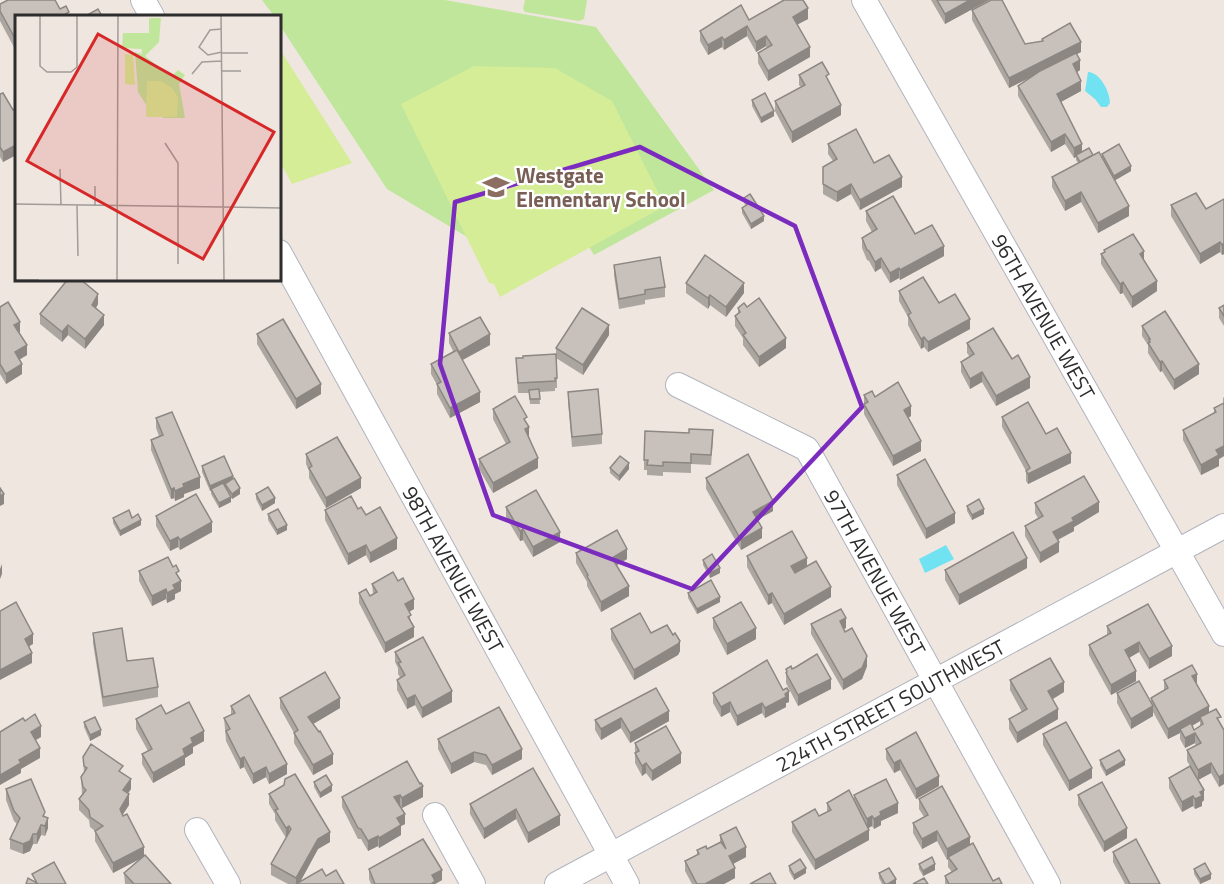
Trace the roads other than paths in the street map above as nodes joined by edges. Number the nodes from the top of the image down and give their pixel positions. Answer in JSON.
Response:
{"nodes":[{"id":1,"x":143,"y":0,"type":"edge"},
{"id":2,"x":864,"y":0,"type":"edge"},
{"id":3,"x":151,"y":15,"type":"edge"},
{"id":4,"x":280,"y":254,"type":"edge"},
{"id":5,"x":678,"y":385,"type":"dead end"},
{"id":6,"x":1224,"y":526,"type":"edge"},
{"id":7,"x":1178,"y":552,"type":"junction"},
{"id":8,"x":1224,"y":634,"type":"edge"},
{"id":9,"x":935,"y":681,"type":"junction"},
{"id":10,"x":435,"y":815,"type":"dead end"},
{"id":11,"x":197,"y":830,"type":"dead end"},
{"id":12,"x":611,"y":855,"type":"junction"},
{"id":13,"x":228,"y":884,"type":"edge"},
{"id":14,"x":473,"y":884,"type":"edge"},
{"id":15,"x":557,"y":884,"type":"edge"},
{"id":16,"x":627,"y":884,"type":"edge"},
{"id":17,"x":1048,"y":884,"type":"edge"}],
"edges":[{"from":1,"to":3,"type":"street"},
{"from":2,"to":7,"type":"street","name":"96TH AVENUE WEST"},
{"from":4,"to":12,"type":"street","name":"98TH AVENUE WEST"},
{"from":5,"to":9,"type":"street","name":"97TH AVENUE WEST"},
{"from":6,"to":7,"type":"street","name":"224TH STREET SOUTHWEST"},
{"from":7,"to":8,"type":"street","name":"96TH AVENUE WEST"},
{"from":7,"to":9,"type":"street","name":"224TH STREET SOUTHWEST"},
{"from":9,"to":12,"type":"street","name":"224TH STREET SOUTHWEST"},
{"from":9,"to":17,"type":"street","name":"97TH AVENUE WEST"},
{"from":10,"to":14,"type":"street"},
{"from":11,"to":13,"type":"street"},
{"from":12,"to":15,"type":"street","name":"224TH STREET SOUTHWEST"},
{"from":12,"to":16,"type":"street","name":"98TH AVENUE WEST"}]}
